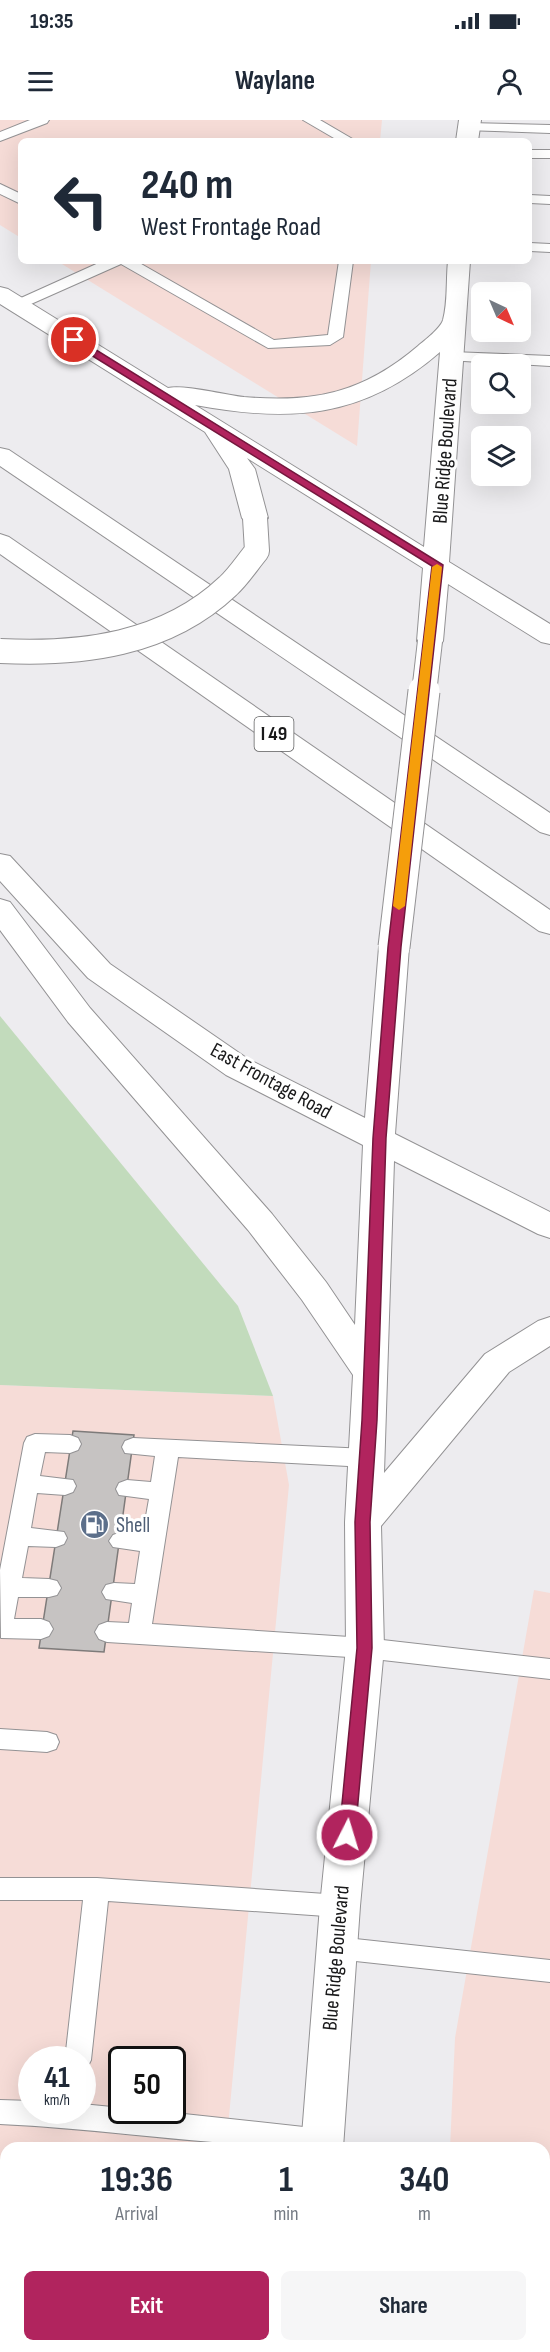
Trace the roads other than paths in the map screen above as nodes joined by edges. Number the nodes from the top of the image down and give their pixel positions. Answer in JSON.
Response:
{"nodes":[{"id":1,"x":42,"y":120,"type":"edge"},
{"id":2,"x":310,"y":120,"type":"edge"},
{"id":3,"x":468,"y":129,"type":"edge"},
{"id":4,"x":550,"y":129,"type":"edge"},
{"id":5,"x":0,"y":137,"type":"edge"},
{"id":6,"x":343,"y":138,"type":"edge"},
{"id":7,"x":532,"y":154,"type":"edge"},
{"id":8,"x":550,"y":154,"type":"edge"},
{"id":9,"x":0,"y":188,"type":"edge"},
{"id":10,"x":18,"y":198,"type":"edge"},
{"id":11,"x":532,"y":199,"type":"edge"},
{"id":12,"x":550,"y":200,"type":"edge"},
{"id":13,"x":532,"y":247,"type":"edge"},
{"id":14,"x":550,"y":248,"type":"edge"},
{"id":15,"x":107,"y":264,"type":"edge"},
{"id":16,"x":131,"y":264,"type":"edge"},
{"id":17,"x":346,"y":264,"type":"edge"},
{"id":18,"x":459,"y":264,"type":"edge"},
{"id":19,"x":9,"y":300,"type":"edge"},
{"id":20,"x":455,"y":323,"type":"junction"},
{"id":21,"x":452,"y":357,"type":"junction"},
{"id":22,"x":550,"y":361,"type":"edge"},
{"id":23,"x":149,"y":386,"type":"junction"},
{"id":24,"x":212,"y":425,"type":"junction"},
{"id":25,"x":0,"y":455,"type":"edge"},
{"id":26,"x":0,"y":542,"type":"edge"},
{"id":27,"x":437,"y":565,"type":"junction"},
{"id":28,"x":550,"y":636,"type":"edge"},
{"id":29,"x":0,"y":651,"type":"edge"},
{"id":30,"x":550,"y":826,"type":"edge"},
{"id":31,"x":0,"y":863,"type":"edge"},
{"id":32,"x":0,"y":909,"type":"edge"},
{"id":33,"x":550,"y":924,"type":"edge"},
{"id":34,"x":379,"y":1138,"type":"junction"},
{"id":35,"x":550,"y":1226,"type":"edge"},
{"id":36,"x":550,"y":1330,"type":"edge"},
{"id":37,"x":371,"y":1374,"type":"junction"},
{"id":38,"x":70,"y":1444,"type":"dead end"},
{"id":39,"x":133,"y":1447,"type":"dead end"},
{"id":40,"x":168,"y":1448,"type":"junction"},
{"id":41,"x":367,"y":1458,"type":"junction"},
{"id":42,"x":27,"y":1484,"type":"junction"},
{"id":43,"x":64,"y":1486,"type":"dead end"},
{"id":44,"x":127,"y":1489,"type":"dead end"},
{"id":45,"x":162,"y":1491,"type":"junction"},
{"id":46,"x":363,"y":1522,"type":"junction"},
{"id":47,"x":17,"y":1536,"type":"junction"},
{"id":48,"x":56,"y":1538,"type":"dead end"},
{"id":49,"x":121,"y":1541,"type":"dead end"},
{"id":50,"x":153,"y":1543,"type":"junction"},
{"id":51,"x":8,"y":1587,"type":"junction"},
{"id":52,"x":49,"y":1588,"type":"dead end"},
{"id":53,"x":114,"y":1592,"type":"dead end"},
{"id":54,"x":145,"y":1594,"type":"junction"},
{"id":55,"x":41,"y":1629,"type":"dead end"},
{"id":56,"x":107,"y":1632,"type":"dead end"},
{"id":57,"x":139,"y":1633,"type":"junction"},
{"id":58,"x":365,"y":1648,"type":"junction"},
{"id":59,"x":550,"y":1669,"type":"edge"},
{"id":60,"x":0,"y":1739,"type":"edge"},
{"id":61,"x":47,"y":1742,"type":"dead end"},
{"id":62,"x":0,"y":1889,"type":"edge"},
{"id":63,"x":97,"y":1889,"type":"junction"},
{"id":64,"x":340,"y":1905,"type":"junction"},
{"id":65,"x":337,"y":1948,"type":"junction"},
{"id":66,"x":550,"y":1971,"type":"edge"},
{"id":67,"x":80,"y":2046,"type":"edge"},
{"id":68,"x":0,"y":2112,"type":"edge"},
{"id":69,"x":18,"y":2112,"type":"edge"},
{"id":70,"x":96,"y":2116,"type":"edge"},
{"id":71,"x":299,"y":2142,"type":"edge"},
{"id":72,"x":322,"y":2142,"type":"edge"}],
"edges":[{"from":1,"to":5,"type":"lane"},
{"from":2,"to":6,"type":"lane"},
{"from":3,"to":4,"type":"lane"},
{"from":7,"to":8,"type":"lane"},
{"from":9,"to":10,"type":"lane"},
{"from":11,"to":12,"type":"lane"},
{"from":13,"to":14,"type":"lane"},
{"from":15,"to":19,"type":"lane"},
{"from":16,"to":17,"type":"lane"},
{"from":18,"to":20,"type":"main road","name":"Blue Ridge Boulevard"},
{"from":19,"to":23,"type":"main road"},
{"from":20,"to":21,"type":"main road","name":"Blue Ridge Boulevard"},
{"from":20,"to":23,"type":"main road"},
{"from":21,"to":22,"type":"lane"},
{"from":21,"to":27,"type":"main road","name":"Blue Ridge Boulevard"},
{"from":23,"to":24,"type":"main road"},
{"from":24,"to":27,"type":"main road"},
{"from":24,"to":29,"type":"main road","bridge":true},
{"from":25,"to":30,"type":"main road"},
{"from":26,"to":33,"type":"main road","number":"I 49"},
{"from":27,"to":28,"type":"main road"},
{"from":27,"to":34,"type":"main road","name":"Blue Ridge Boulevard","bridge":true},
{"from":31,"to":34,"type":"main road","name":"East Frontage Road"},
{"from":32,"to":37,"type":"main road"},
{"from":34,"to":35,"type":"main road","name":"East Frontage Road"},
{"from":34,"to":37,"type":"main road","name":"Blue Ridge Boulevard"},
{"from":36,"to":46,"type":"main road"},
{"from":37,"to":41,"type":"main road","name":"Blue Ridge Boulevard"},
{"from":38,"to":42,"type":"lane"},
{"from":39,"to":40,"type":"lane"},
{"from":40,"to":41,"type":"lane"},
{"from":40,"to":45,"type":"lane"},
{"from":41,"to":46,"type":"main road","name":"Blue Ridge Boulevard"},
{"from":42,"to":43,"type":"lane"},
{"from":42,"to":47,"type":"lane"},
{"from":44,"to":45,"type":"lane"},
{"from":45,"to":50,"type":"lane"},
{"from":46,"to":58,"type":"main road","name":"Blue Ridge Boulevard"},
{"from":47,"to":48,"type":"lane"},
{"from":47,"to":51,"type":"lane"},
{"from":49,"to":50,"type":"lane"},
{"from":50,"to":54,"type":"lane"},
{"from":51,"to":52,"type":"lane"},
{"from":51,"to":55,"type":"lane"},
{"from":53,"to":54,"type":"lane"},
{"from":54,"to":57,"type":"lane"},
{"from":56,"to":57,"type":"lane"},
{"from":57,"to":58,"type":"lane"},
{"from":58,"to":59,"type":"lane"},
{"from":58,"to":64,"type":"main road","name":"Blue Ridge Boulevard"},
{"from":60,"to":61,"type":"lane"},
{"from":62,"to":63,"type":"lane"},
{"from":63,"to":64,"type":"lane"},
{"from":63,"to":67,"type":"lane"},
{"from":64,"to":65,"type":"main road","name":"Blue Ridge Boulevard"},
{"from":65,"to":66,"type":"lane"},
{"from":65,"to":72,"type":"main road","name":"Blue Ridge Boulevard"},
{"from":68,"to":69,"type":"lane"},
{"from":70,"to":71,"type":"lane"}]}
